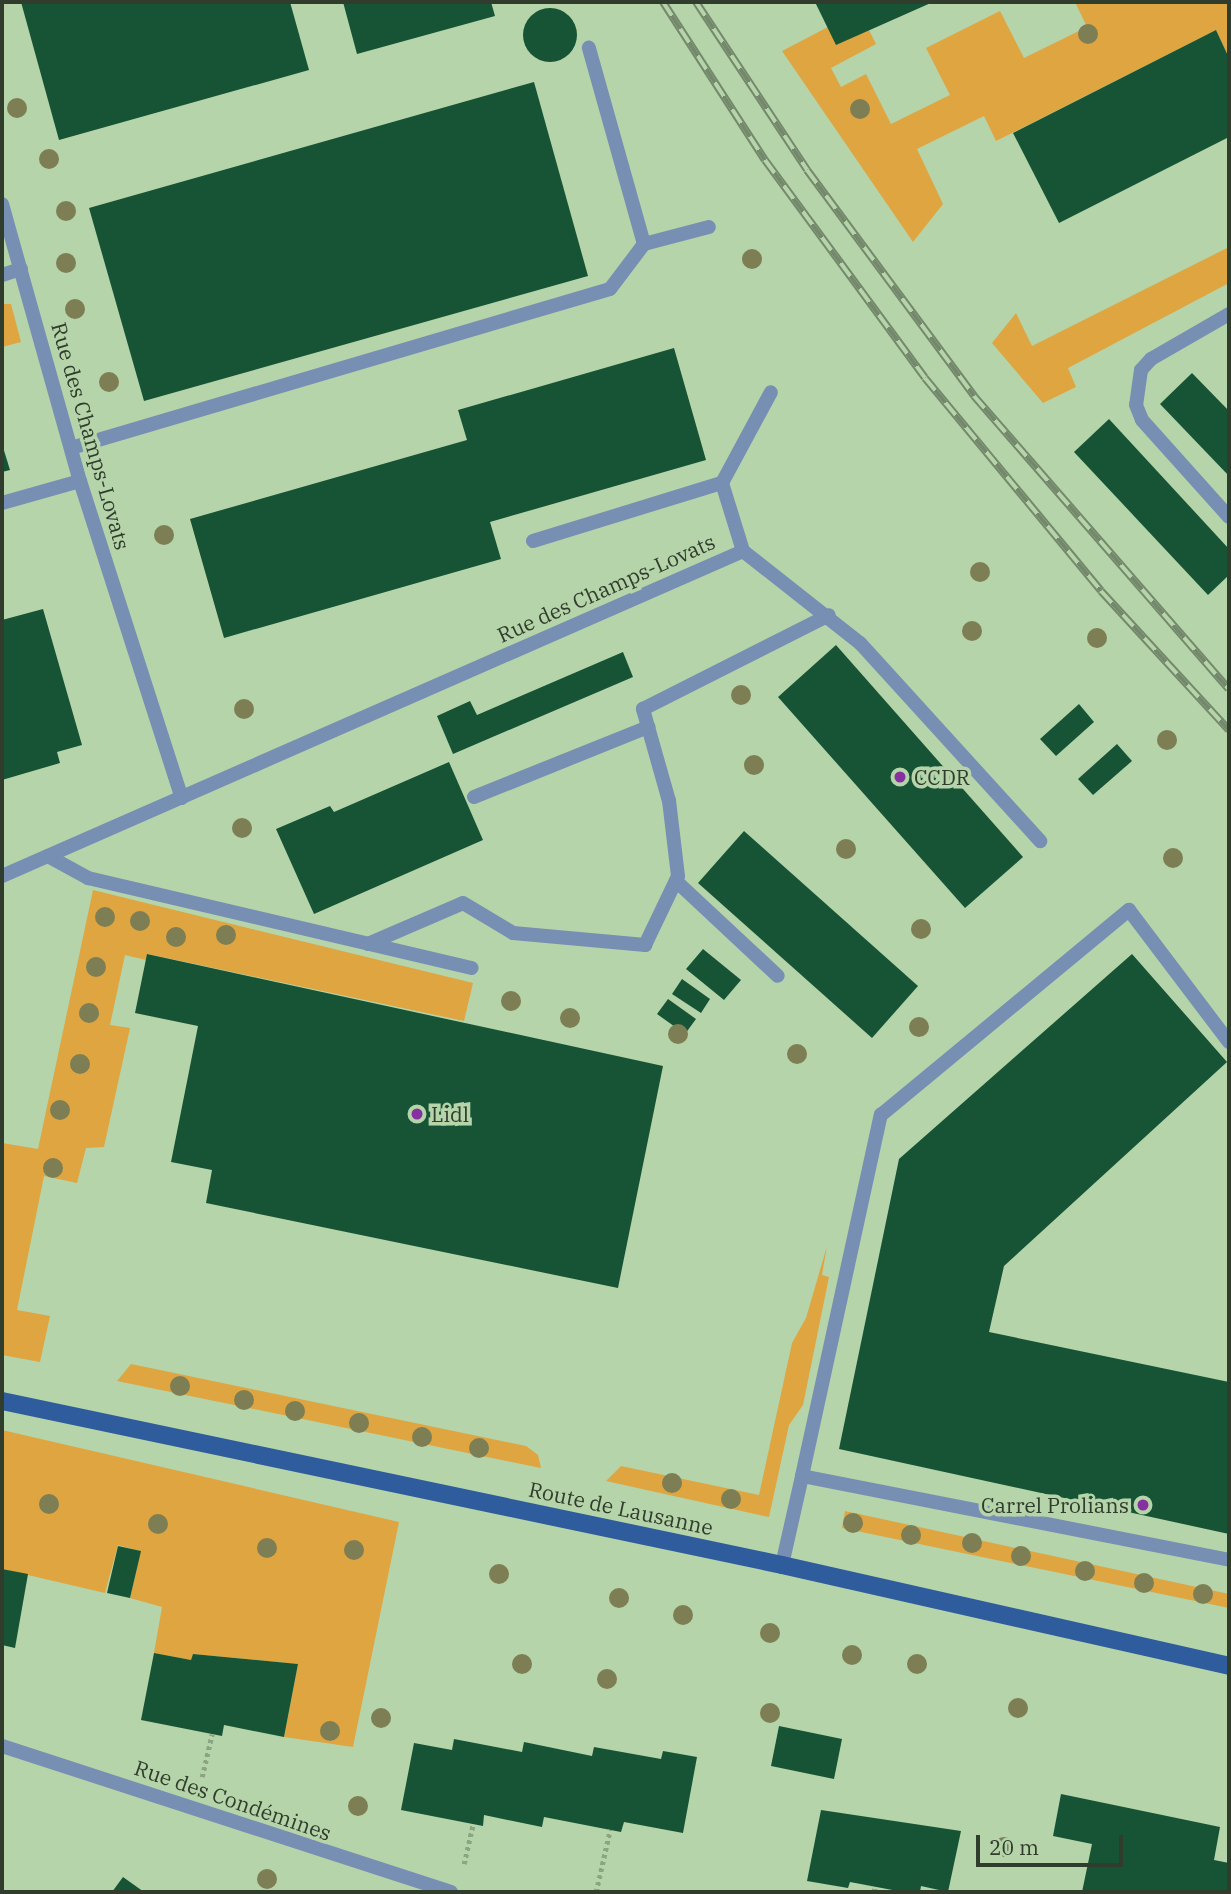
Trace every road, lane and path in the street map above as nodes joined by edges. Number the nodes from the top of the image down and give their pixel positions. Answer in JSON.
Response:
{"nodes":[{"id":1,"x":589,"y":48,"type":"dead end"},
{"id":2,"x":2,"y":204,"type":"edge"},
{"id":3,"x":709,"y":227,"type":"dead end"},
{"id":4,"x":643,"y":244,"type":"junction"},
{"id":5,"x":21,"y":270,"type":"junction"},
{"id":6,"x":2,"y":275,"type":"edge"},
{"id":7,"x":1229,"y":314,"type":"edge"},
{"id":8,"x":771,"y":392,"type":"dead end"},
{"id":9,"x":71,"y":449,"type":"junction"},
{"id":10,"x":80,"y":481,"type":"junction"},
{"id":11,"x":722,"y":483,"type":"junction"},
{"id":12,"x":2,"y":503,"type":"edge"},
{"id":13,"x":1229,"y":517,"type":"edge"},
{"id":14,"x":533,"y":541,"type":"dead end"},
{"id":15,"x":743,"y":551,"type":"junction"},
{"id":16,"x":829,"y":615,"type":"junction"},
{"id":17,"x":648,"y":727,"type":"junction"},
{"id":18,"x":474,"y":797,"type":"dead end"},
{"id":19,"x":181,"y":798,"type":"junction"},
{"id":20,"x":1040,"y":841,"type":"dead end"},
{"id":21,"x":48,"y":856,"type":"junction"},
{"id":22,"x":2,"y":876,"type":"edge"},
{"id":23,"x":676,"y":881,"type":"junction"},
{"id":24,"x":368,"y":944,"type":"junction"},
{"id":25,"x":472,"y":968,"type":"dead end"},
{"id":26,"x":779,"y":976,"type":"dead end"},
{"id":27,"x":1229,"y":1042,"type":"edge"},
{"id":28,"x":2,"y":1401,"type":"edge"},
{"id":29,"x":802,"y":1476,"type":"junction"},
{"id":30,"x":1229,"y":1560,"type":"edge"},
{"id":31,"x":782,"y":1565,"type":"junction"},
{"id":32,"x":1229,"y":1666,"type":"edge"},
{"id":33,"x":212,"y":1734,"type":"dead end"},
{"id":34,"x":2,"y":1746,"type":"edge"},
{"id":35,"x":194,"y":1811,"type":"junction"},
{"id":36,"x":473,"y":1824,"type":"dead end"},
{"id":37,"x":610,"y":1830,"type":"dead end"},
{"id":38,"x":461,"y":1879,"type":"dead end"},
{"id":39,"x":451,"y":1892,"type":"edge"},
{"id":40,"x":596,"y":1892,"type":"edge"}],
"edges":[{"from":1,"to":4,"type":"street"},
{"from":2,"to":5,"type":"street","name":"Rue des Champs-Lovats"},
{"from":3,"to":4,"type":"street"},
{"from":4,"to":9,"type":"street"},
{"from":5,"to":6,"type":"street"},
{"from":5,"to":9,"type":"street","name":"Rue des Champs-Lovats"},
{"from":7,"to":13,"type":"street"},
{"from":8,"to":11,"type":"street"},
{"from":9,"to":10,"type":"street","name":"Rue des Champs-Lovats"},
{"from":10,"to":12,"type":"street"},
{"from":10,"to":19,"type":"street","name":"Rue des Champs-Lovats"},
{"from":11,"to":14,"type":"street"},
{"from":11,"to":15,"type":"street"},
{"from":15,"to":16,"type":"street","name":"Rue des Champs-Lovats"},
{"from":15,"to":19,"type":"street","name":"Rue des Champs-Lovats"},
{"from":16,"to":17,"type":"street"},
{"from":16,"to":20,"type":"street","name":"Rue des Champs-Lovats"},
{"from":17,"to":18,"type":"street"},
{"from":17,"to":23,"type":"street"},
{"from":19,"to":21,"type":"street","name":"Rue des Champs-Lovats"},
{"from":21,"to":22,"type":"street","name":"Rue des Champs-Lovats"},
{"from":21,"to":24,"type":"street"},
{"from":23,"to":24,"type":"street"},
{"from":23,"to":26,"type":"street"},
{"from":24,"to":25,"type":"street"},
{"from":27,"to":29,"type":"street"},
{"from":28,"to":31,"type":"main road","name":"Route de Lausanne"},
{"from":29,"to":30,"type":"street"},
{"from":29,"to":31,"type":"street"},
{"from":31,"to":32,"type":"main road","name":"Route de Lausanne"},
{"from":33,"to":35,"type":"path"},
{"from":34,"to":35,"type":"street","name":"Rue des Condémines"},
{"from":35,"to":39,"type":"street","name":"Rue des Condémines"},
{"from":36,"to":38,"type":"path"},
{"from":37,"to":40,"type":"path"}]}
